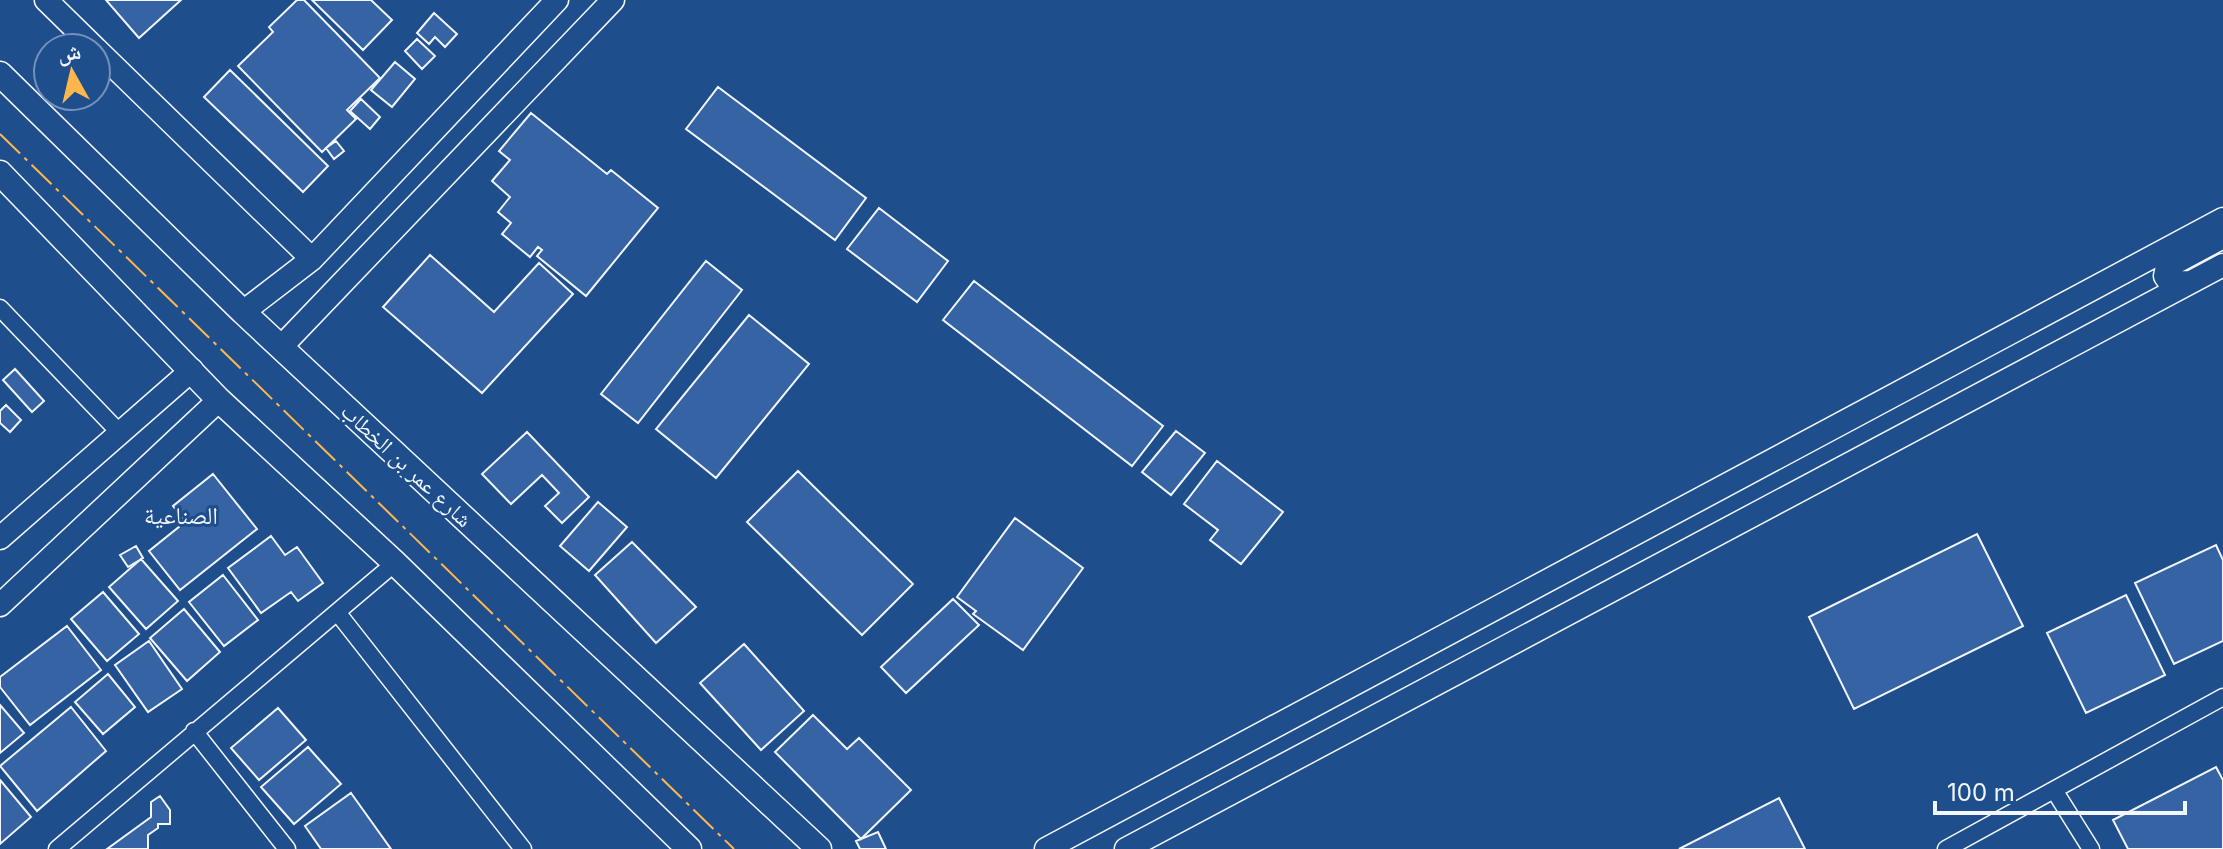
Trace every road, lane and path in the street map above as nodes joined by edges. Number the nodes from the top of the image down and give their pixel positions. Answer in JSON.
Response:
{"nodes":[{"id":1,"x":46,"y":0,"type":"edge"},
{"id":2,"x":557,"y":0,"type":"edge"},
{"id":3,"x":613,"y":0,"type":"edge"},
{"id":4,"x":79,"y":32,"type":"edge"},
{"id":5,"x":112,"y":64,"type":"edge"},
{"id":6,"x":0,"y":74,"type":"edge"},
{"id":7,"x":0,"y":173,"type":"edge"},
{"id":8,"x":2223,"y":219,"type":"edge"},
{"id":9,"x":2223,"y":237,"type":"edge"},
{"id":10,"x":312,"y":259,"type":"junction"},
{"id":11,"x":2223,"y":265,"type":"edge"},
{"id":12,"x":2192,"y":282,"type":"junction"},
{"id":13,"x":0,"y":308,"type":"edge"},
{"id":14,"x":243,"y":312,"type":"junction"},
{"id":15,"x":281,"y":347,"type":"junction"},
{"id":16,"x":192,"y":370,"type":"junction"},
{"id":17,"x":219,"y":400,"type":"junction"},
{"id":18,"x":118,"y":431,"type":"junction"},
{"id":19,"x":0,"y":538,"type":"edge"},
{"id":20,"x":395,"y":563,"type":"junction"},
{"id":21,"x":0,"y":605,"type":"edge"},
{"id":22,"x":337,"y":612,"type":"junction"},
{"id":23,"x":2223,"y":697,"type":"edge"},
{"id":24,"x":194,"y":731,"type":"junction"},
{"id":25,"x":2054,"y":790,"type":"junction"},
{"id":26,"x":57,"y":849,"type":"edge"},
{"id":27,"x":287,"y":849,"type":"edge"},
{"id":28,"x":523,"y":849,"type":"edge"},
{"id":29,"x":689,"y":849,"type":"edge"},
{"id":30,"x":819,"y":849,"type":"edge"},
{"id":31,"x":1046,"y":849,"type":"edge"},
{"id":32,"x":1126,"y":849,"type":"edge"},
{"id":33,"x":1946,"y":849,"type":"edge"},
{"id":34,"x":2091,"y":849,"type":"edge"}],
"edges":[{"from":1,"to":4,"type":"street"},
{"from":2,"to":10,"type":"street"},
{"from":3,"to":15,"type":"street"},
{"from":5,"to":10,"type":"street"},
{"from":6,"to":14,"type":"main road","name":"شارع عمر بن الخطاب"},
{"from":7,"to":16,"type":"main road"},
{"from":8,"to":31,"type":"street"},
{"from":9,"to":12,"type":"street"},
{"from":10,"to":14,"type":"street"},
{"from":11,"to":12,"type":"street"},
{"from":12,"to":32,"type":"street"},
{"from":13,"to":18,"type":"street"},
{"from":14,"to":15,"type":"main road","name":"شارع عمر بن الخطاب"},
{"from":15,"to":30,"type":"main road","name":"شارع عمر بن الخطاب"},
{"from":16,"to":17,"type":"main road"},
{"from":16,"to":18,"type":"street"},
{"from":17,"to":20,"type":"main road"},
{"from":17,"to":21,"type":"street"},
{"from":18,"to":19,"type":"street"},
{"from":20,"to":22,"type":"street"},
{"from":20,"to":29,"type":"main road"},
{"from":22,"to":24,"type":"street"},
{"from":22,"to":28,"type":"street"},
{"from":23,"to":25,"type":"street"},
{"from":24,"to":26,"type":"street"},
{"from":24,"to":27,"type":"street"},
{"from":25,"to":33,"type":"street"},
{"from":25,"to":34,"type":"street"}]}
